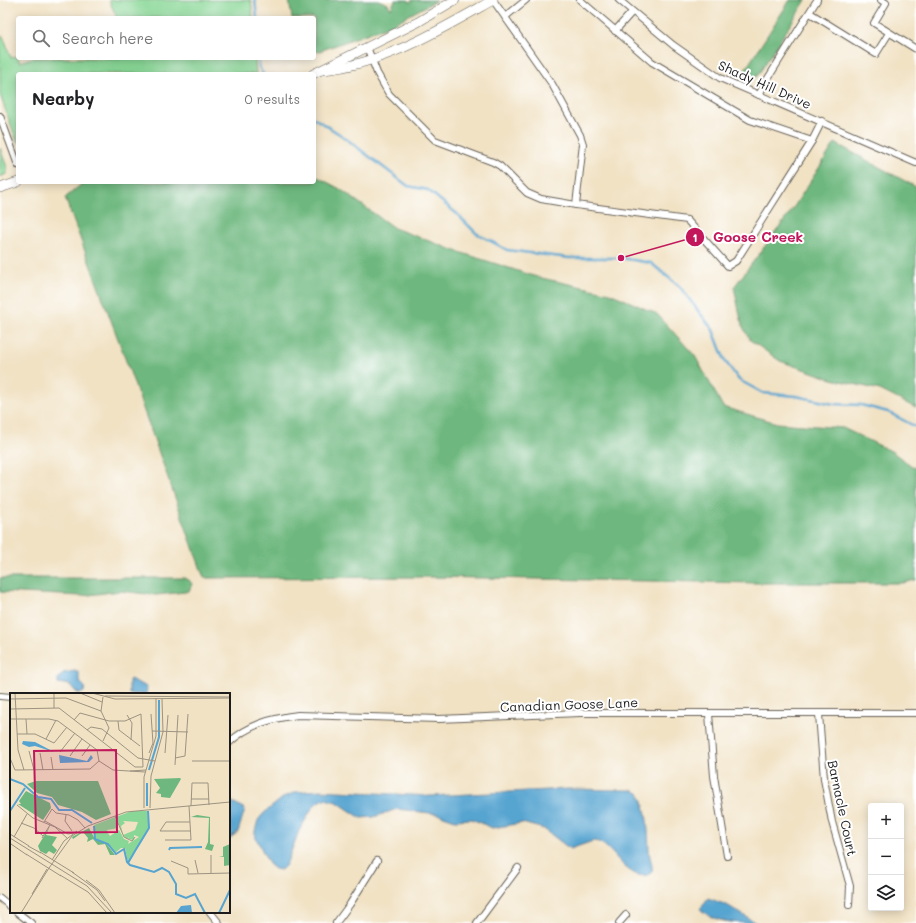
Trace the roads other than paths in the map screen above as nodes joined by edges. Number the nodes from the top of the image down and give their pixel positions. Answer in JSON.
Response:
{"nodes":[{"id":1,"x":455,"y":0,"type":"edge"},
{"id":2,"x":493,"y":0,"type":"edge"},
{"id":3,"x":526,"y":0,"type":"edge"},
{"id":4,"x":580,"y":0,"type":"edge"},
{"id":5,"x":619,"y":0,"type":"edge"},
{"id":6,"x":817,"y":0,"type":"edge"},
{"id":7,"x":881,"y":0,"type":"edge"},
{"id":8,"x":632,"y":12,"type":"junction"},
{"id":9,"x":810,"y":13,"type":"junction"},
{"id":10,"x":505,"y":17,"type":"junction"},
{"id":11,"x":615,"y":31,"type":"junction"},
{"id":12,"x":889,"y":32,"type":"junction"},
{"id":13,"x":367,"y":47,"type":"junction"},
{"id":14,"x":916,"y":49,"type":"edge"},
{"id":15,"x":371,"y":59,"type":"junction"},
{"id":16,"x":323,"y":70,"type":"junction"},
{"id":17,"x":316,"y":73,"type":"edge"},
{"id":18,"x":759,"y":95,"type":"junction"},
{"id":19,"x":0,"y":116,"type":"edge"},
{"id":20,"x":822,"y":121,"type":"junction"},
{"id":21,"x":812,"y":141,"type":"junction"},
{"id":22,"x":16,"y":160,"type":"edge"},
{"id":23,"x":916,"y":163,"type":"edge"},
{"id":24,"x":16,"y":183,"type":"edge"},
{"id":25,"x":0,"y":188,"type":"edge"},
{"id":26,"x":576,"y":205,"type":"junction"},
{"id":27,"x":0,"y":696,"type":"edge"},
{"id":28,"x":10,"y":697,"type":"edge"},
{"id":29,"x":710,"y":714,"type":"junction"},
{"id":30,"x":819,"y":714,"type":"junction"},
{"id":31,"x":916,"y":714,"type":"edge"},
{"id":32,"x":230,"y":742,"type":"edge"},
{"id":33,"x":727,"y":856,"type":"dead end"},
{"id":34,"x":376,"y":861,"type":"dead end"},
{"id":35,"x":518,"y":868,"type":"dead end"},
{"id":36,"x":0,"y":898,"type":"edge"},
{"id":37,"x":849,"y":905,"type":"dead end"},
{"id":38,"x":10,"y":906,"type":"edge"},
{"id":39,"x":18,"y":913,"type":"edge"},
{"id":40,"x":211,"y":913,"type":"edge"},
{"id":41,"x":626,"y":915,"type":"dead end"},
{"id":42,"x":31,"y":923,"type":"edge"},
{"id":43,"x":219,"y":923,"type":"edge"},
{"id":44,"x":336,"y":923,"type":"edge"},
{"id":45,"x":477,"y":923,"type":"edge"},
{"id":46,"x":619,"y":923,"type":"edge"}],
"edges":[{"from":1,"to":13,"type":"main road"},
{"from":2,"to":10,"type":"street"},
{"from":2,"to":15,"type":"main road"},
{"from":3,"to":10,"type":"street"},
{"from":4,"to":11,"type":"street"},
{"from":5,"to":8,"type":"street","name":"Shady Hill Drive"},
{"from":6,"to":9,"type":"street"},
{"from":7,"to":12,"type":"street"},
{"from":8,"to":11,"type":"street"},
{"from":8,"to":18,"type":"street","name":"Shady Hill Drive"},
{"from":9,"to":12,"type":"street"},
{"from":9,"to":18,"type":"street"},
{"from":10,"to":26,"type":"street"},
{"from":11,"to":21,"type":"street"},
{"from":12,"to":14,"type":"street"},
{"from":13,"to":15,"type":"street"},
{"from":13,"to":16,"type":"main road"},
{"from":15,"to":16,"type":"main road"},
{"from":15,"to":26,"type":"street"},
{"from":16,"to":17,"type":"main road"},
{"from":18,"to":20,"type":"street","name":"Shady Hill Drive"},
{"from":19,"to":22,"type":"street"},
{"from":20,"to":21,"type":"street"},
{"from":20,"to":23,"type":"street","name":"Shady Hill Drive"},
{"from":21,"to":26,"type":"street"},
{"from":24,"to":25,"type":"main road"},
{"from":27,"to":28,"type":"street"},
{"from":29,"to":30,"type":"street","name":"Canadian Goose Lane"},
{"from":29,"to":32,"type":"street","name":"Canadian Goose Lane"},
{"from":29,"to":33,"type":"street"},
{"from":30,"to":31,"type":"street","name":"Canadian Goose Lane"},
{"from":30,"to":37,"type":"street","name":"Barnacle Court"},
{"from":34,"to":44,"type":"street"},
{"from":35,"to":45,"type":"street"},
{"from":36,"to":38,"type":"street"},
{"from":39,"to":42,"type":"street"},
{"from":40,"to":43,"type":"street"},
{"from":41,"to":46,"type":"street"}]}
